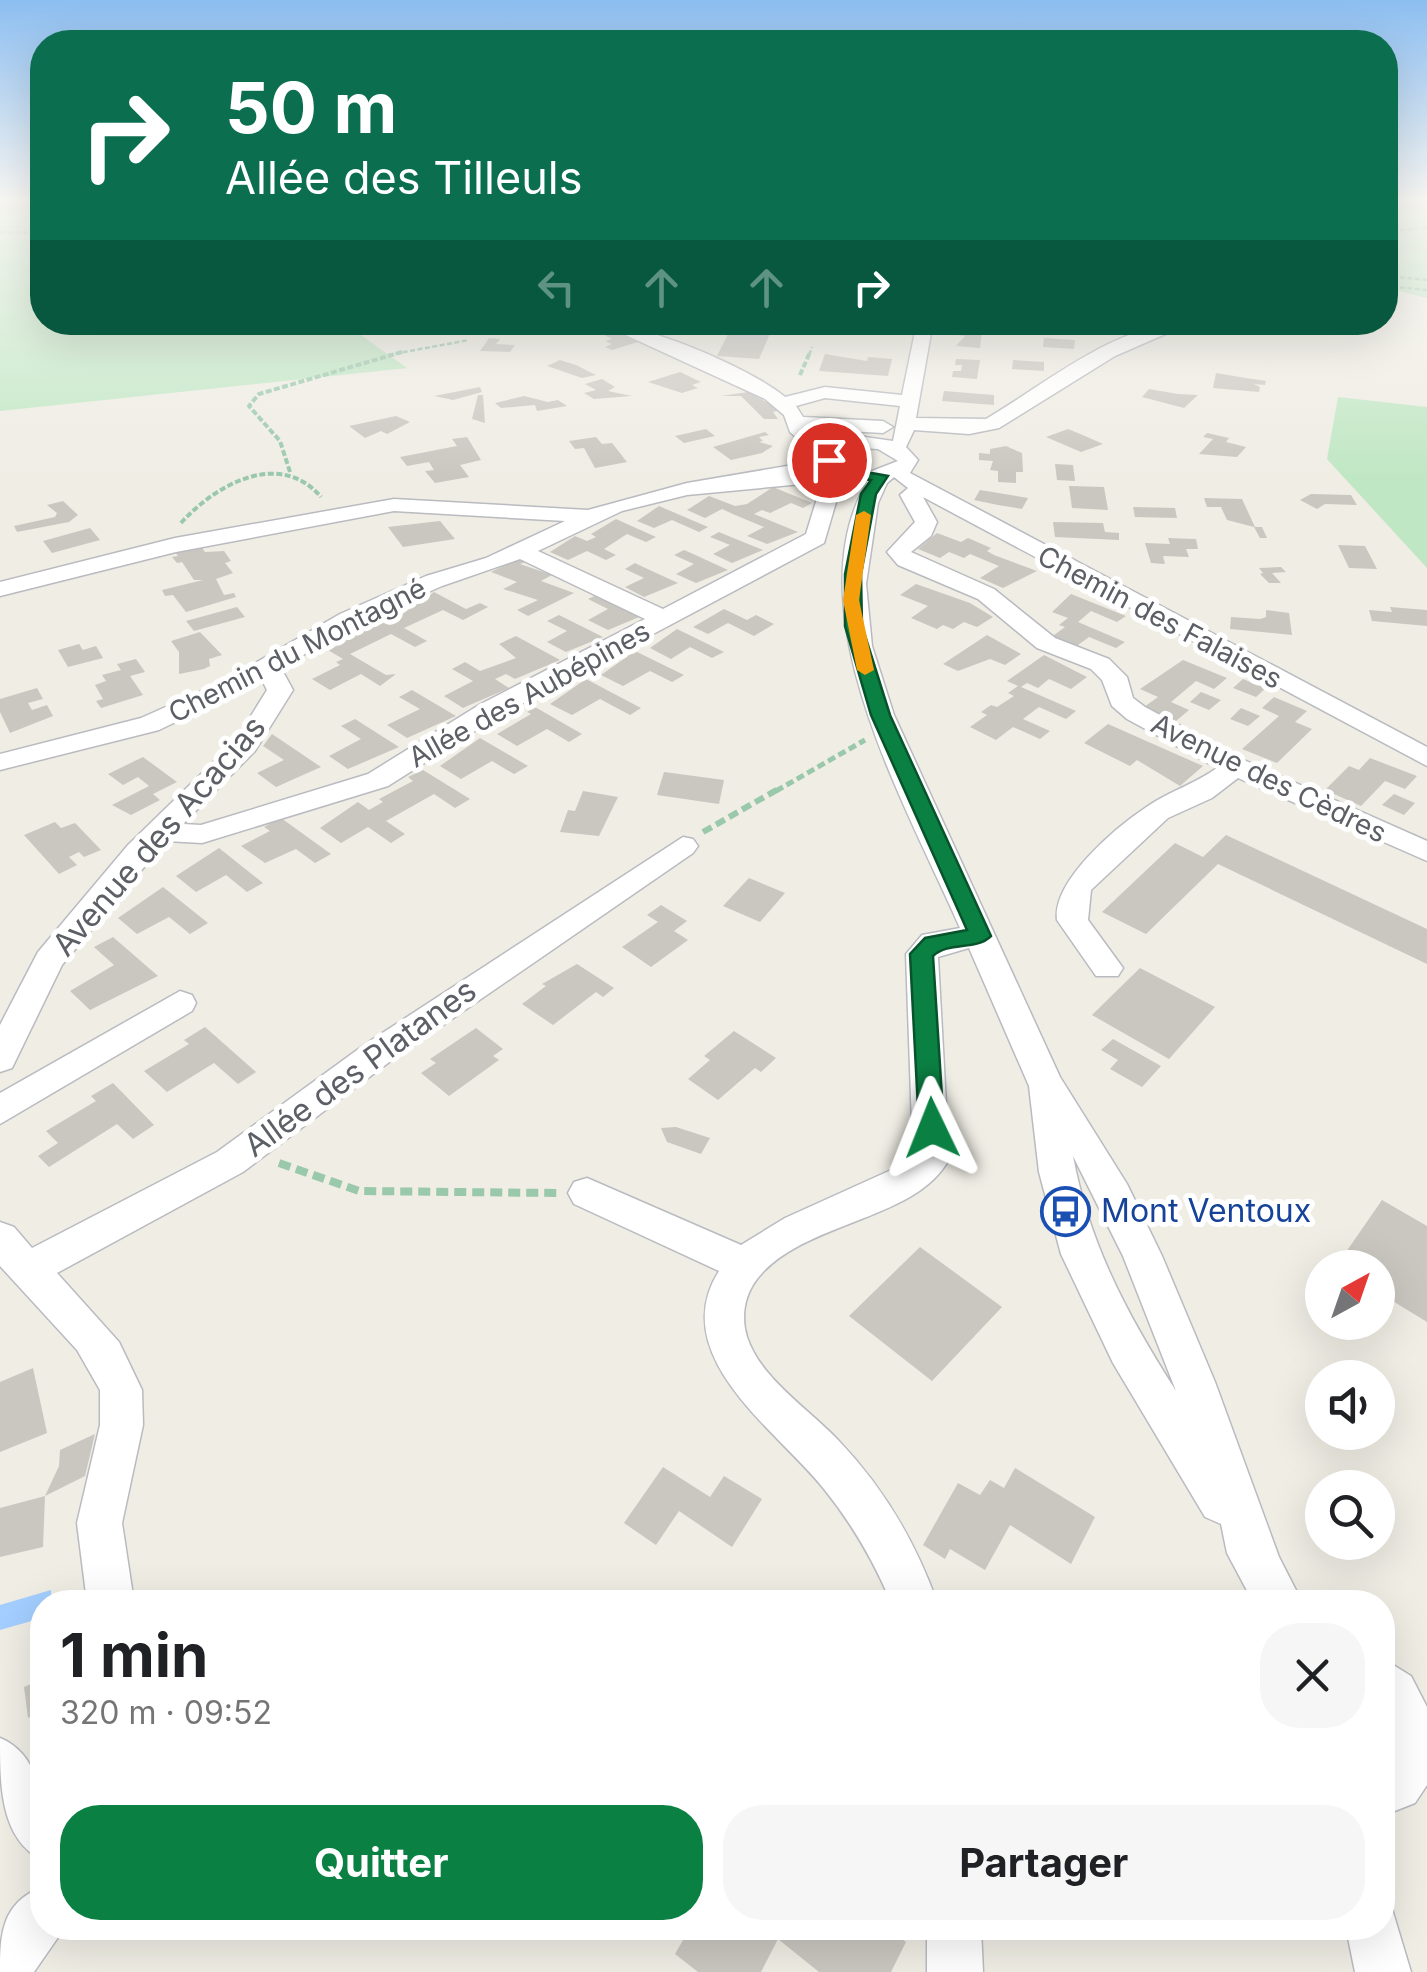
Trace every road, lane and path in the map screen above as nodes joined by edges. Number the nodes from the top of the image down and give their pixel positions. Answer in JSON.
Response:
{"nodes":[{"id":1,"x":641,"y":335,"type":"edge"},
{"id":2,"x":923,"y":335,"type":"edge"},
{"id":3,"x":1139,"y":335,"type":"edge"},
{"id":4,"x":469,"y":340,"type":"dead end"},
{"id":5,"x":812,"y":347,"type":"dead end"},
{"id":6,"x":800,"y":375,"type":"joint"},
{"id":7,"x":755,"y":386,"type":"junction"},
{"id":8,"x":908,"y":401,"type":"junction"},
{"id":9,"x":790,"y":414,"type":"junction"},
{"id":10,"x":885,"y":458,"type":"junction"},
{"id":11,"x":826,"y":459,"type":"junction"},
{"id":12,"x":290,"y":472,"type":"junction"},
{"id":13,"x":922,"y":489,"type":"junction"},
{"id":14,"x":589,"y":516,"type":"junction"},
{"id":15,"x":332,"y":517,"type":"junction"},
{"id":16,"x":175,"y":545,"type":"junction"},
{"id":17,"x":518,"y":550,"type":"junction"},
{"id":18,"x":0,"y":588,"type":"edge"},
{"id":19,"x":663,"y":618,"type":"junction"},
{"id":20,"x":268,"y":667,"type":"junction"},
{"id":21,"x":891,"y":737,"type":"junction"},
{"id":22,"x":1427,"y":758,"type":"edge"},
{"id":23,"x":0,"y":762,"type":"edge"},
{"id":24,"x":1236,"y":768,"type":"junction"},
{"id":25,"x":158,"y":830,"type":"junction"},
{"id":26,"x":682,"y":846,"type":"joint"},
{"id":27,"x":1427,"y":852,"type":"edge"},
{"id":28,"x":980,"y":936,"type":"junction"},
{"id":29,"x":1108,"y":968,"type":"dead end"},
{"id":30,"x":180,"y":1002,"type":"dead end"},
{"id":31,"x":0,"y":1059,"type":"edge"},
{"id":32,"x":0,"y":1110,"type":"edge"},
{"id":33,"x":245,"y":1151,"type":"junction"},
{"id":34,"x":587,"y":1193,"type":"joint"},
{"id":35,"x":13,"y":1254,"type":"edge"},
{"id":36,"x":745,"y":1265,"type":"junction"},
{"id":37,"x":1269,"y":1586,"type":"edge"},
{"id":38,"x":108,"y":1590,"type":"edge"},
{"id":39,"x":909,"y":1590,"type":"edge"},
{"id":40,"x":1395,"y":1695,"type":"edge"},
{"id":41,"x":1424,"y":1748,"type":"edge"},
{"id":42,"x":0,"y":1763,"type":"edge"},
{"id":43,"x":1395,"y":1785,"type":"edge"},
{"id":44,"x":30,"y":1817,"type":"edge"},
{"id":45,"x":30,"y":1931,"type":"edge"},
{"id":46,"x":955,"y":1940,"type":"edge"},
{"id":47,"x":1376,"y":1940,"type":"edge"},
{"id":48,"x":0,"y":1972,"type":"edge"},
{"id":49,"x":956,"y":1972,"type":"edge"},
{"id":50,"x":1383,"y":1972,"type":"edge"}],
"edges":[{"from":1,"to":7,"type":"street"},
{"from":2,"to":8,"type":"street"},
{"from":3,"to":10,"type":"street","name":"Chemin du Montagné"},
{"from":4,"to":12,"type":"path"},
{"from":5,"to":6,"type":"path"},
{"from":6,"to":7,"type":"street"},
{"from":7,"to":9,"type":"street"},
{"from":8,"to":9,"type":"street"},
{"from":8,"to":10,"type":"street"},
{"from":9,"to":10,"type":"street"},
{"from":9,"to":11,"type":"street"},
{"from":10,"to":11,"type":"street","name":"Chemin du Montagné"},
{"from":10,"to":11,"type":"street"},
{"from":10,"to":13,"type":"street","name":"Chemin des Falaises"},
{"from":10,"to":21,"type":"street"},
{"from":11,"to":14,"type":"street","name":"Chemin du Montagné"},
{"from":11,"to":19,"type":"street","name":"Allée des Aubépines"},
{"from":12,"to":15,"type":"path"},
{"from":12,"to":16,"type":"path"},
{"from":13,"to":22,"type":"street","name":"Chemin des Falaises"},
{"from":13,"to":24,"type":"street","name":"Avenue des Cèdres"},
{"from":14,"to":15,"type":"street"},
{"from":14,"to":17,"type":"street","name":"Chemin du Montagné"},
{"from":15,"to":16,"type":"street"},
{"from":16,"to":18,"type":"street"},
{"from":17,"to":19,"type":"street"},
{"from":17,"to":20,"type":"street","name":"Chemin du Montagné"},
{"from":19,"to":25,"type":"street","name":"Allée des Aubépines"},
{"from":20,"to":23,"type":"street","name":"Chemin du Montagné"},
{"from":20,"to":25,"type":"street","name":"Avenue des Acacias"},
{"from":21,"to":26,"type":"path"},
{"from":21,"to":28,"type":"street"},
{"from":24,"to":27,"type":"street","name":"Avenue des Cèdres"},
{"from":24,"to":29,"type":"street"},
{"from":25,"to":31,"type":"street","name":"Avenue des Acacias"},
{"from":26,"to":33,"type":"street","name":"Allée des Platanes"},
{"from":28,"to":36,"type":"street"},
{"from":28,"to":37,"type":"street"},
{"from":30,"to":32,"type":"street"},
{"from":33,"to":34,"type":"path"},
{"from":33,"to":35,"type":"street","name":"Allée des Platanes"},
{"from":34,"to":36,"type":"street"},
{"from":35,"to":38,"type":"street"},
{"from":36,"to":39,"type":"street"},
{"from":40,"to":41,"type":"street"},
{"from":41,"to":43,"type":"street"},
{"from":42,"to":44,"type":"street"},
{"from":45,"to":48,"type":"street"},
{"from":46,"to":49,"type":"street"},
{"from":47,"to":50,"type":"street"}]}
